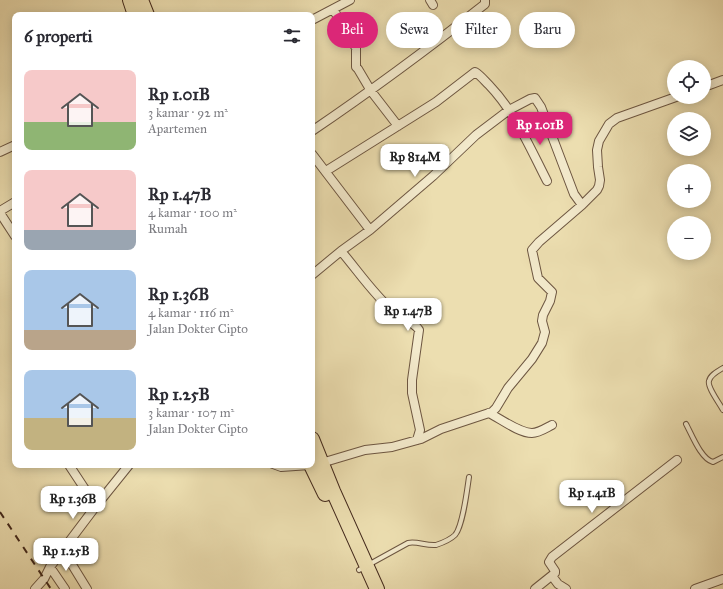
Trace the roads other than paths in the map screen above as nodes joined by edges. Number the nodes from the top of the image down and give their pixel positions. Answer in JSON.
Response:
{"nodes":[{"id":1,"x":350,"y":0,"type":"edge"},
{"id":2,"x":485,"y":0,"type":"edge"},
{"id":3,"x":335,"y":5,"type":"edge"},
{"id":4,"x":315,"y":18,"type":"edge"},
{"id":5,"x":723,"y":80,"type":"edge"},
{"id":6,"x":711,"y":84,"type":"edge"},
{"id":7,"x":371,"y":91,"type":"junction"},
{"id":8,"x":667,"y":100,"type":"edge"},
{"id":9,"x":509,"y":111,"type":"junction"},
{"id":10,"x":398,"y":126,"type":"junction"},
{"id":11,"x":315,"y":129,"type":"edge"},
{"id":12,"x":12,"y":146,"type":"edge"},
{"id":13,"x":0,"y":152,"type":"edge"},
{"id":14,"x":315,"y":158,"type":"edge"},
{"id":15,"x":326,"y":171,"type":"junction"},
{"id":16,"x":547,"y":180,"type":"dead end"},
{"id":17,"x":12,"y":204,"type":"edge"},
{"id":18,"x":582,"y":205,"type":"junction"},
{"id":19,"x":0,"y":212,"type":"edge"},
{"id":20,"x":370,"y":230,"type":"junction"},
{"id":21,"x":12,"y":231,"type":"edge"},
{"id":22,"x":341,"y":251,"type":"junction"},
{"id":23,"x":315,"y":273,"type":"edge"},
{"id":24,"x":723,"y":368,"type":"edge"},
{"id":25,"x":723,"y":410,"type":"edge"},
{"id":26,"x":486,"y":414,"type":"junction"},
{"id":27,"x":686,"y":424,"type":"dead end"},
{"id":28,"x":552,"y":425,"type":"dead end"},
{"id":29,"x":417,"y":440,"type":"junction"},
{"id":30,"x":723,"y":457,"type":"edge"},
{"id":31,"x":676,"y":460,"type":"dead end"},
{"id":32,"x":315,"y":465,"type":"edge"},
{"id":33,"x":71,"y":468,"type":"edge"},
{"id":34,"x":128,"y":468,"type":"edge"},
{"id":35,"x":281,"y":468,"type":"edge"},
{"id":36,"x":296,"y":468,"type":"edge"},
{"id":37,"x":469,"y":477,"type":"dead end"},
{"id":38,"x":96,"y":506,"type":"junction"},
{"id":39,"x":63,"y":550,"type":"junction"},
{"id":40,"x":50,"y":567,"type":"junction"},
{"id":41,"x":364,"y":568,"type":"junction"},
{"id":42,"x":552,"y":576,"type":"junction"},
{"id":43,"x":723,"y":579,"type":"edge"},
{"id":44,"x":712,"y":586,"type":"edge"},
{"id":45,"x":35,"y":589,"type":"edge"},
{"id":46,"x":65,"y":589,"type":"edge"},
{"id":47,"x":87,"y":589,"type":"edge"},
{"id":48,"x":368,"y":589,"type":"edge"},
{"id":49,"x":377,"y":589,"type":"edge"},
{"id":50,"x":535,"y":589,"type":"edge"},
{"id":51,"x":566,"y":589,"type":"edge"},
{"id":52,"x":695,"y":589,"type":"edge"}],
"edges":[{"from":1,"to":3,"type":"street"},
{"from":2,"to":7,"type":"street"},
{"from":3,"to":4,"type":"street"},
{"from":3,"to":7,"type":"street"},
{"from":5,"to":6,"type":"street"},
{"from":7,"to":10,"type":"street"},
{"from":7,"to":11,"type":"street"},
{"from":8,"to":18,"type":"street"},
{"from":9,"to":10,"type":"street"},
{"from":9,"to":16,"type":"street"},
{"from":9,"to":18,"type":"street"},
{"from":9,"to":20,"type":"street"},
{"from":10,"to":15,"type":"street"},
{"from":12,"to":13,"type":"street"},
{"from":14,"to":15,"type":"street"},
{"from":15,"to":20,"type":"street"},
{"from":17,"to":19,"type":"street"},
{"from":18,"to":26,"type":"street"},
{"from":19,"to":21,"type":"street"},
{"from":20,"to":22,"type":"street"},
{"from":22,"to":23,"type":"street"},
{"from":22,"to":29,"type":"street"},
{"from":24,"to":25,"type":"lane"},
{"from":26,"to":28,"type":"street"},
{"from":26,"to":29,"type":"street"},
{"from":27,"to":30,"type":"lane"},
{"from":29,"to":32,"type":"street"},
{"from":31,"to":42,"type":"street"},
{"from":32,"to":41,"type":"highway"},
{"from":33,"to":38,"type":"street"},
{"from":34,"to":38,"type":"street"},
{"from":35,"to":36,"type":"lane"},
{"from":37,"to":41,"type":"lane"},
{"from":38,"to":39,"type":"street"},
{"from":39,"to":40,"type":"street"},
{"from":39,"to":47,"type":"street"},
{"from":40,"to":45,"type":"street"},
{"from":40,"to":46,"type":"street"},
{"from":41,"to":48,"type":"highway"},
{"from":41,"to":49,"type":"highway"},
{"from":42,"to":50,"type":"street"},
{"from":42,"to":51,"type":"street"},
{"from":43,"to":44,"type":"street"},
{"from":44,"to":52,"type":"street"}]}
